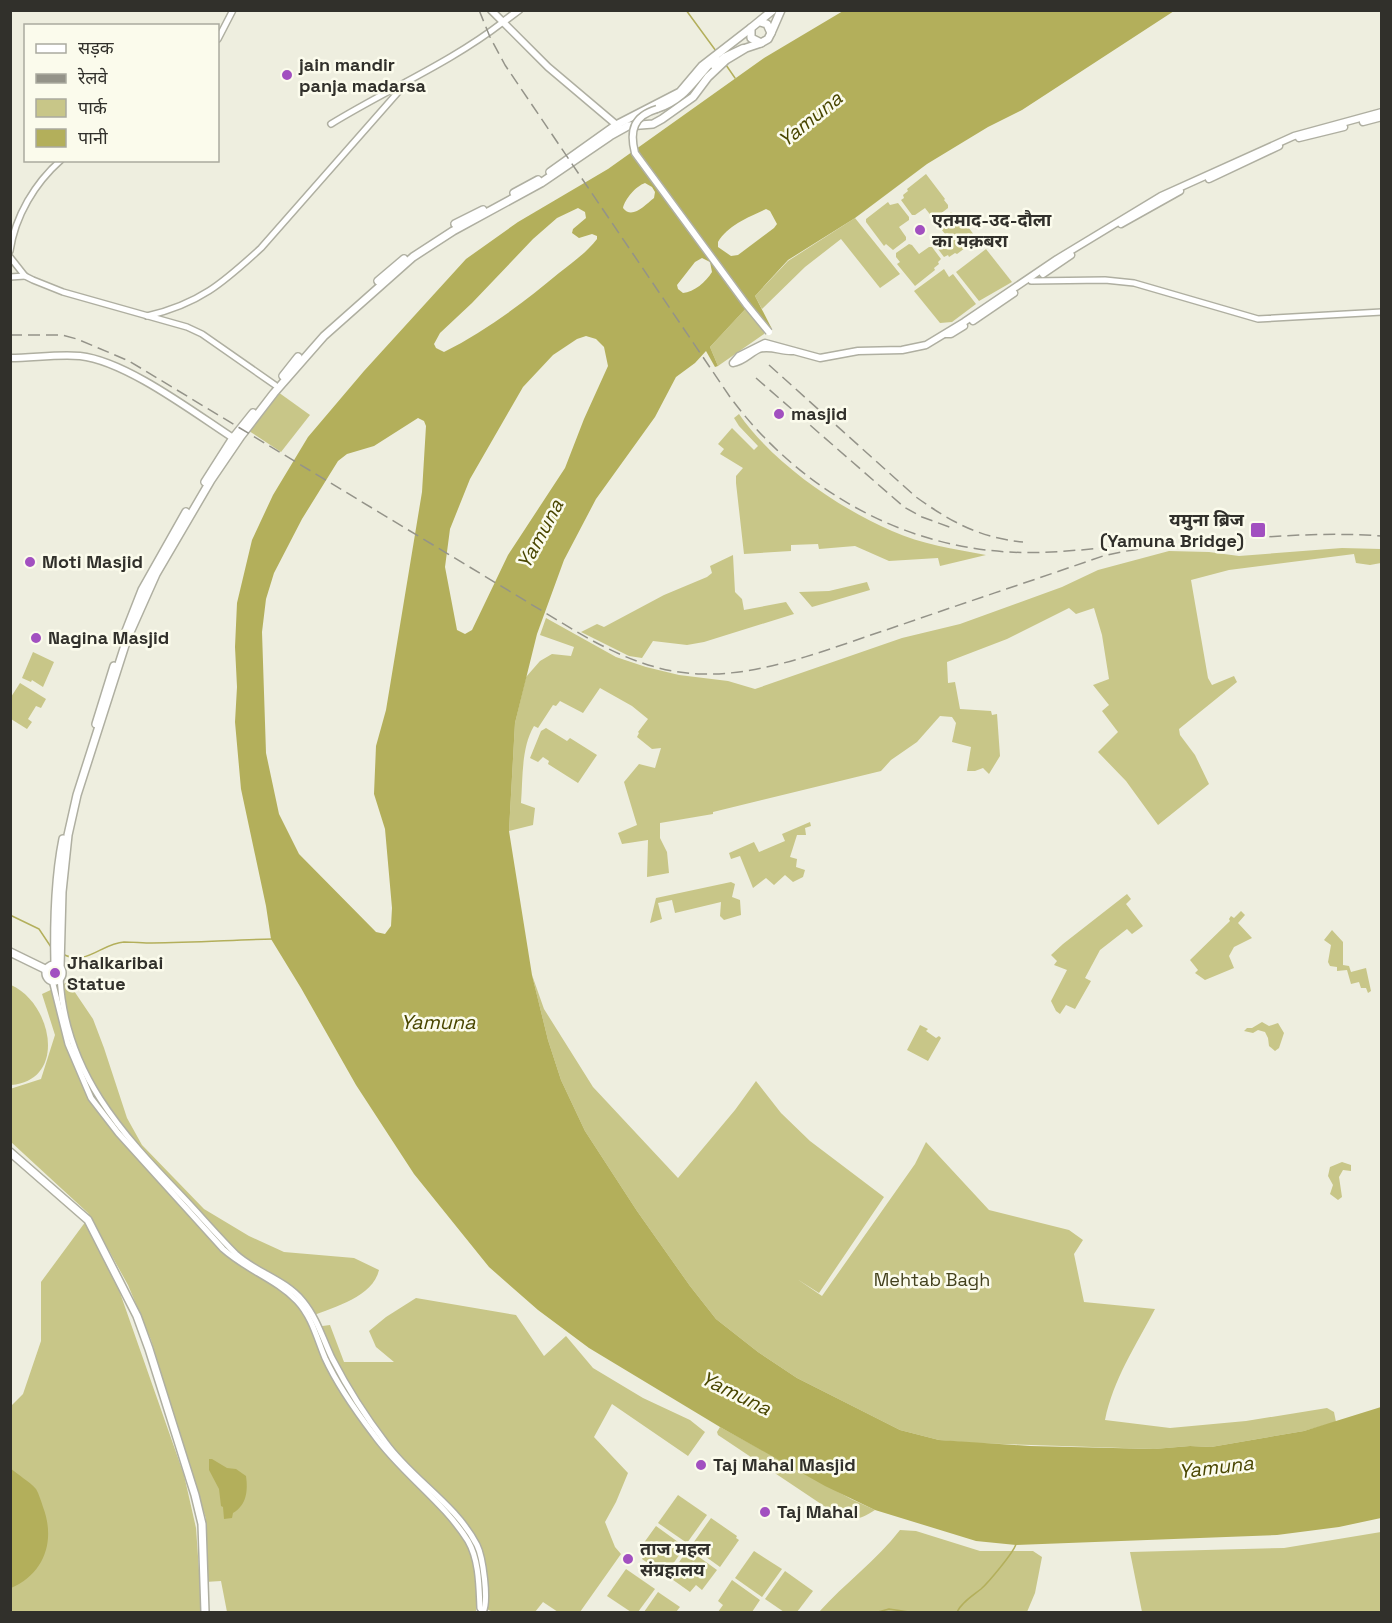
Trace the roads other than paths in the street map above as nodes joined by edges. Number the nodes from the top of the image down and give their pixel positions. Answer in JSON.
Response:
{"nodes":[{"id":1,"x":233,"y":10,"type":"edge"},
{"id":2,"x":491,"y":10,"type":"edge"},
{"id":3,"x":519,"y":10,"type":"edge"},
{"id":4,"x":773,"y":10,"type":"edge"},
{"id":5,"x":781,"y":10,"type":"edge"},
{"id":6,"x":503,"y":22,"type":"junction"},
{"id":7,"x":760,"y":22,"type":"junction"},
{"id":8,"x":751,"y":28,"type":"junction"},
{"id":9,"x":771,"y":33,"type":"junction"},
{"id":10,"x":219,"y":36,"type":"edge"},
{"id":11,"x":761,"y":43,"type":"junction"},
{"id":12,"x":720,"y":58,"type":"junction"},
{"id":13,"x":407,"y":82,"type":"junction"},
{"id":14,"x":1382,"y":112,"type":"edge"},
{"id":15,"x":1382,"y":117,"type":"edge"},
{"id":16,"x":332,"y":124,"type":"dead end"},
{"id":17,"x":619,"y":127,"type":"junction"},
{"id":18,"x":59,"y":162,"type":"edge"},
{"id":19,"x":10,"y":251,"type":"edge"},
{"id":20,"x":10,"y":256,"type":"edge"},
{"id":21,"x":10,"y":276,"type":"edge"},
{"id":22,"x":24,"y":276,"type":"junction"},
{"id":23,"x":1031,"y":281,"type":"junction"},
{"id":24,"x":1382,"y":312,"type":"edge"},
{"id":25,"x":147,"y":316,"type":"junction"},
{"id":26,"x":946,"y":334,"type":"junction"},
{"id":27,"x":772,"y":346,"type":"junction"},
{"id":28,"x":752,"y":351,"type":"dead end"},
{"id":29,"x":10,"y":358,"type":"edge"},
{"id":30,"x":275,"y":385,"type":"junction"},
{"id":31,"x":233,"y":438,"type":"junction"},
{"id":32,"x":57,"y":944,"type":"junction"},
{"id":33,"x":10,"y":952,"type":"edge"},
{"id":34,"x":57,"y":961,"type":"junction"},
{"id":35,"x":47,"y":970,"type":"junction"},
{"id":36,"x":56,"y":979,"type":"junction"},
{"id":37,"x":10,"y":1152,"type":"edge"},
{"id":38,"x":205,"y":1612,"type":"edge"}],
"edges":[{"from":1,"to":10,"type":"street"},
{"from":2,"to":6,"type":"main road"},
{"from":3,"to":6,"type":"main road"},
{"from":4,"to":7,"type":"main road"},
{"from":5,"to":9,"type":"main road"},
{"from":6,"to":13,"type":"street"},
{"from":6,"to":17,"type":"main road"},
{"from":7,"to":8,"type":"main road"},
{"from":7,"to":9,"type":"main road"},
{"from":8,"to":11,"type":"main road"},
{"from":8,"to":12,"type":"main road"},
{"from":9,"to":11,"type":"main road"},
{"from":11,"to":12,"type":"main road"},
{"from":12,"to":17,"type":"main road"},
{"from":12,"to":17,"type":"main road"},
{"from":12,"to":27,"type":"main road","bridge":true},
{"from":13,"to":16,"type":"street"},
{"from":13,"to":25,"type":"street"},
{"from":14,"to":26,"type":"main road"},
{"from":15,"to":23,"type":"main road"},
{"from":17,"to":30,"type":"main road"},
{"from":17,"to":32,"type":"main road"},
{"from":18,"to":19,"type":"street"},
{"from":20,"to":22,"type":"street"},
{"from":21,"to":22,"type":"street"},
{"from":22,"to":25,"type":"street"},
{"from":23,"to":24,"type":"street"},
{"from":23,"to":26,"type":"main road"},
{"from":25,"to":30,"type":"street"},
{"from":26,"to":27,"type":"main road"},
{"from":27,"to":28,"type":"main road"},
{"from":29,"to":31,"type":"main road"},
{"from":30,"to":31,"type":"main road"},
{"from":31,"to":32,"type":"main road"},
{"from":32,"to":34,"type":"main road"},
{"from":33,"to":35,"type":"main road"},
{"from":34,"to":35,"type":"main road"},
{"from":34,"to":36,"type":"main road"},
{"from":35,"to":36,"type":"main road"},
{"from":36,"to":36,"type":"street"},
{"from":37,"to":38,"type":"main road"}]}
